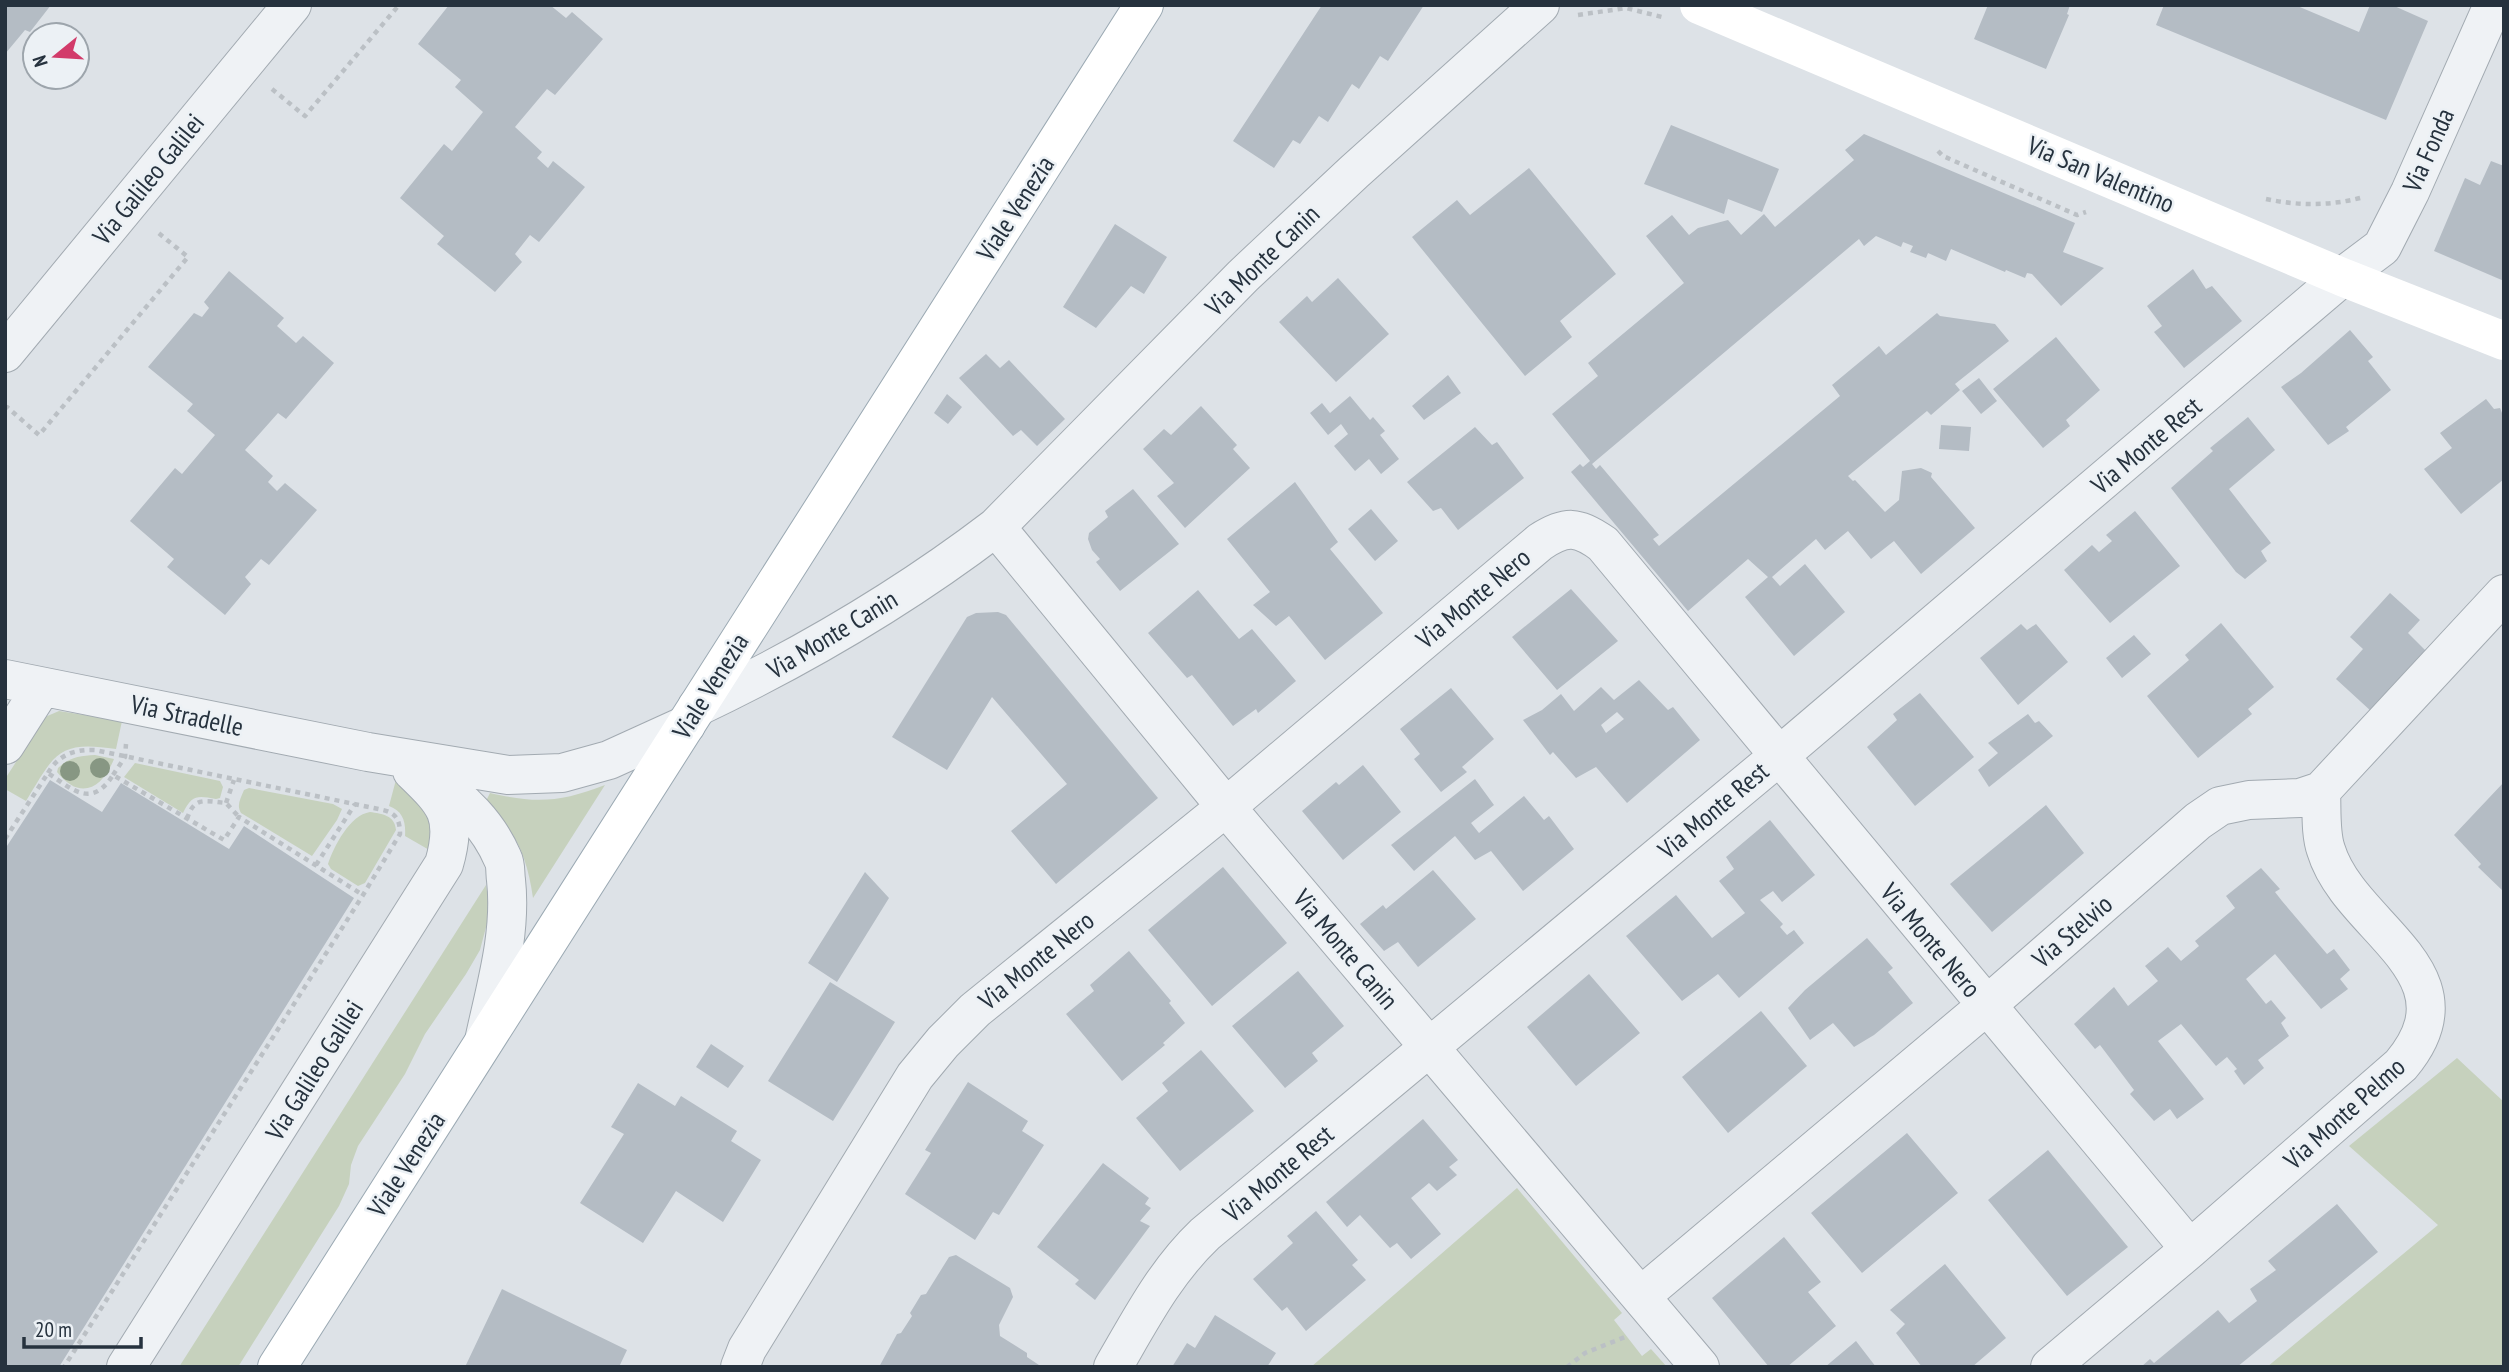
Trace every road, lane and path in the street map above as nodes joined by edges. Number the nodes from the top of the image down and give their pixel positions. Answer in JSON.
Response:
{"nodes":[{"id":1,"x":292,"y":5,"type":"edge"},
{"id":2,"x":399,"y":5,"type":"edge"},
{"id":3,"x":1144,"y":5,"type":"edge"},
{"id":4,"x":2493,"y":5,"type":"edge"},
{"id":5,"x":1553,"y":12,"type":"edge"},
{"id":6,"x":1685,"y":13,"type":"edge"},
{"id":7,"x":269,"y":86,"type":"dead end"},
{"id":8,"x":1933,"y":147,"type":"dead end"},
{"id":9,"x":2091,"y":211,"type":"dead end"},
{"id":10,"x":153,"y":228,"type":"dead end"},
{"id":11,"x":2342,"y":277,"type":"junction"},
{"id":12,"x":2504,"y":341,"type":"edge"},
{"id":13,"x":5,"y":353,"type":"edge"},
{"id":14,"x":5,"y":409,"type":"edge"},
{"id":15,"x":996,"y":527,"type":"junction"},
{"id":16,"x":2504,"y":594,"type":"edge"},
{"id":17,"x":5,"y":679,"type":"edge"},
{"id":18,"x":42,"y":687,"type":"junction"},
{"id":19,"x":691,"y":716,"type":"junction"},
{"id":20,"x":5,"y":745,"type":"edge"},
{"id":21,"x":368,"y":752,"type":"junction"},
{"id":22,"x":1779,"y":756,"type":"junction"},
{"id":23,"x":118,"y":768,"type":"dead end"},
{"id":24,"x":412,"y":771,"type":"junction"},
{"id":25,"x":48,"y":772,"type":"junction"},
{"id":26,"x":113,"y":775,"type":"junction"},
{"id":27,"x":234,"y":780,"type":"junction"},
{"id":28,"x":2321,"y":791,"type":"junction"},
{"id":29,"x":226,"y":803,"type":"junction"},
{"id":30,"x":355,"y":804,"type":"junction"},
{"id":31,"x":1226,"y":807,"type":"junction"},
{"id":32,"x":239,"y":817,"type":"junction"},
{"id":33,"x":187,"y":819,"type":"junction"},
{"id":34,"x":5,"y":839,"type":"edge"},
{"id":35,"x":316,"y":865,"type":"junction"},
{"id":36,"x":363,"y":895,"type":"junction"},
{"id":37,"x":1986,"y":1006,"type":"junction"},
{"id":38,"x":484,"y":1043,"type":"junction"},
{"id":39,"x":1429,"y":1048,"type":"junction"},
{"id":40,"x":2190,"y":1249,"type":"junction"},
{"id":41,"x":1648,"y":1304,"type":"junction"},
{"id":42,"x":64,"y":1367,"type":"edge"},
{"id":43,"x":126,"y":1367,"type":"edge"},
{"id":44,"x":277,"y":1367,"type":"edge"},
{"id":45,"x":740,"y":1367,"type":"edge"},
{"id":46,"x":1112,"y":1367,"type":"edge"},
{"id":47,"x":1567,"y":1367,"type":"edge"},
{"id":48,"x":1700,"y":1367,"type":"edge"},
{"id":49,"x":2050,"y":1367,"type":"edge"}],
"edges":[{"from":1,"to":13,"type":"street","name":"Via Galileo Galilei"},
{"from":2,"to":7,"type":"path"},
{"from":3,"to":19,"type":"main road","name":"Viale Venezia"},
{"from":4,"to":11,"type":"street","name":"Via Fonda"},
{"from":5,"to":6,"type":"path"},
{"from":5,"to":15,"type":"street","name":"Via Monte Canin"},
{"from":6,"to":11,"type":"main road","name":"Via San Valentino"},
{"from":8,"to":9,"type":"path"},
{"from":10,"to":14,"type":"path"},
{"from":11,"to":12,"type":"main road","name":"Via San Valentino"},
{"from":11,"to":22,"type":"street","name":"Via Monte Rest"},
{"from":15,"to":19,"type":"street","name":"Via Monte Canin"},
{"from":15,"to":31,"type":"street","name":"Via Monte Canin"},
{"from":16,"to":28,"type":"street"},
{"from":17,"to":18,"type":"street","name":"Via Stradelle"},
{"from":18,"to":20,"type":"street"},
{"from":18,"to":21,"type":"street","name":"Via Stradelle"},
{"from":19,"to":21,"type":"street","name":"Via Stradelle"},
{"from":19,"to":38,"type":"main road","name":"Viale Venezia"},
{"from":21,"to":24,"type":"street","name":"Via Stradelle"},
{"from":22,"to":31,"type":"street","name":"Via Monte Nero"},
{"from":22,"to":37,"type":"street","name":"Via Monte Nero"},
{"from":22,"to":39,"type":"street","name":"Via Monte Rest"},
{"from":23,"to":26,"type":"path"},
{"from":24,"to":38,"type":"street","name":"Via Stradelle"},
{"from":24,"to":43,"type":"street","name":"Via Galileo Galilei"},
{"from":25,"to":26,"type":"path"},
{"from":25,"to":27,"type":"path"},
{"from":25,"to":34,"type":"path"},
{"from":26,"to":33,"type":"path"},
{"from":27,"to":29,"type":"path"},
{"from":27,"to":30,"type":"path"},
{"from":28,"to":37,"type":"street","name":"Via Stelvio"},
{"from":28,"to":40,"type":"street","name":"Via Monte Pelmo"},
{"from":29,"to":32,"type":"path"},
{"from":29,"to":33,"type":"path"},
{"from":30,"to":35,"type":"path"},
{"from":30,"to":36,"type":"path"},
{"from":31,"to":39,"type":"street","name":"Via Monte Canin"},
{"from":31,"to":45,"type":"street","name":"Via Monte Nero"},
{"from":32,"to":33,"type":"path"},
{"from":32,"to":35,"type":"path"},
{"from":35,"to":36,"type":"path"},
{"from":36,"to":42,"type":"path"},
{"from":37,"to":40,"type":"street","name":"Via Monte Nero"},
{"from":37,"to":41,"type":"street","name":"Via Stelvio"},
{"from":38,"to":44,"type":"main road","name":"Viale Venezia"},
{"from":39,"to":41,"type":"street","name":"Via Monte Canin"},
{"from":39,"to":46,"type":"street","name":"Via Monte Rest"},
{"from":40,"to":49,"type":"street","name":"Via Monte Pelmo"},
{"from":41,"to":47,"type":"path"},
{"from":41,"to":48,"type":"street","name":"Via Monte Canin"}]}
